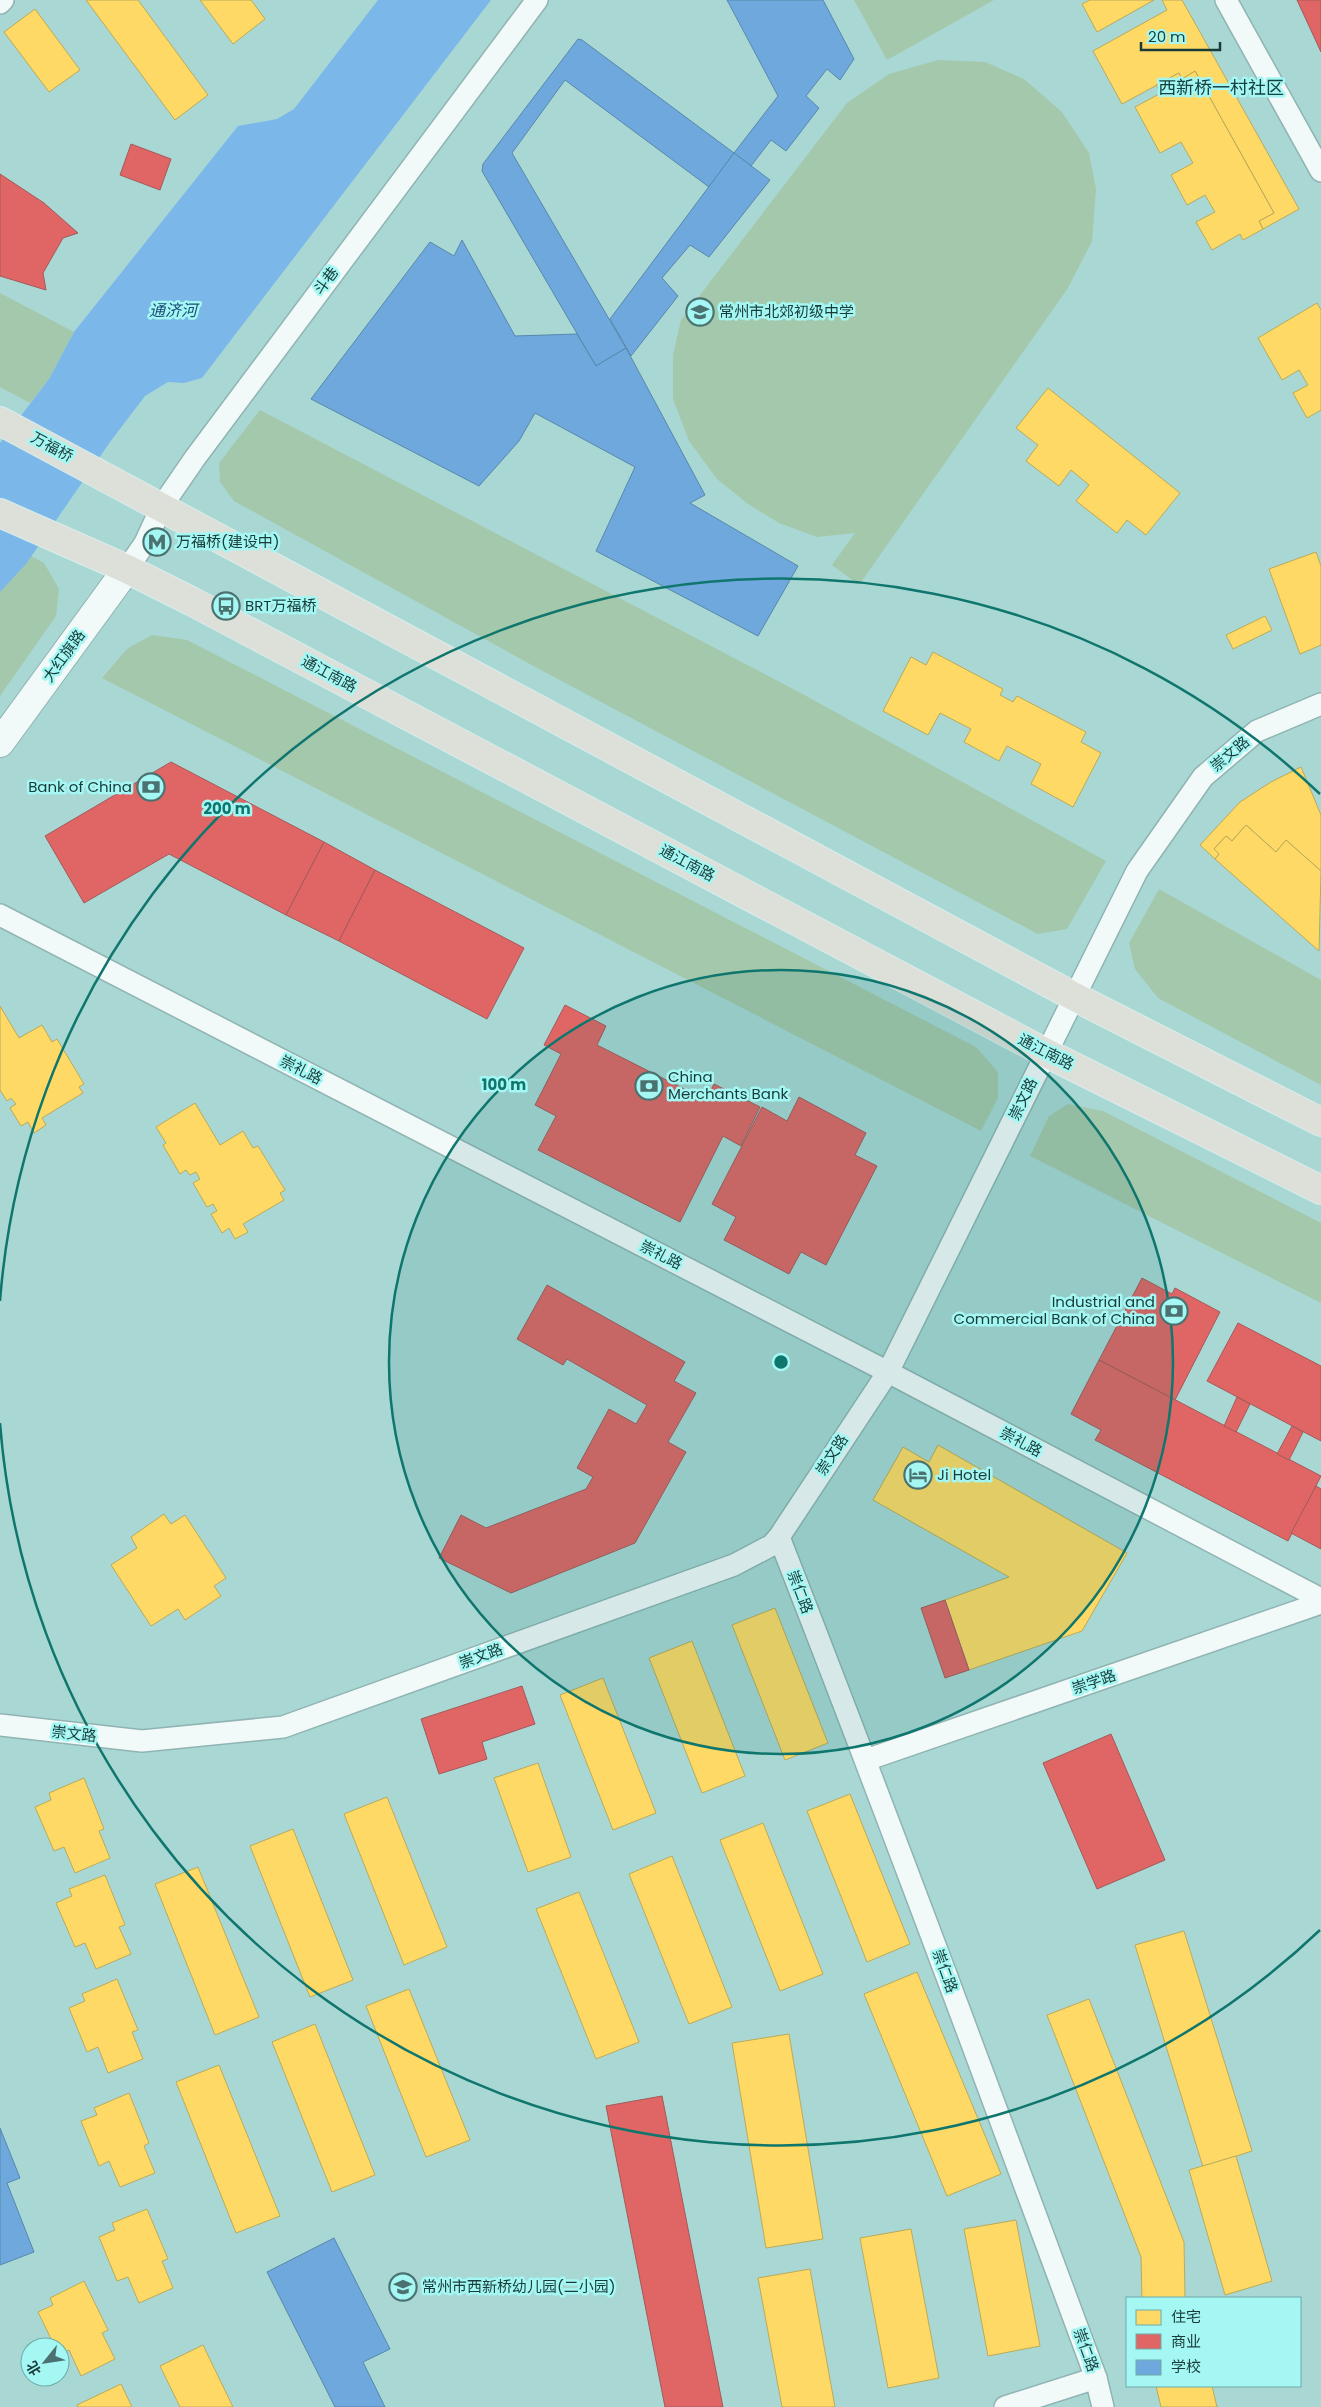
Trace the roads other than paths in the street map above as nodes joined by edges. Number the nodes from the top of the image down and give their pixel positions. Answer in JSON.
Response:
{"nodes":[{"id":1,"x":2,"y":0,"type":"edge"},
{"id":2,"x":537,"y":0,"type":"edge"},
{"id":3,"x":1226,"y":0,"type":"edge"},
{"id":4,"x":0,"y":3,"type":"edge"},
{"id":5,"x":1321,"y":171,"type":"edge"},
{"id":6,"x":3,"y":422,"type":"edge"},
{"id":7,"x":162,"y":506,"type":"junction"},
{"id":8,"x":0,"y":513,"type":"edge"},
{"id":9,"x":128,"y":569,"type":"junction"},
{"id":10,"x":1321,"y":704,"type":"edge"},
{"id":11,"x":0,"y":743,"type":"edge"},
{"id":12,"x":0,"y":915,"type":"edge"},
{"id":13,"x":1073,"y":996,"type":"junction"},
{"id":14,"x":1046,"y":1053,"type":"junction"},
{"id":15,"x":1321,"y":1122,"type":"edge"},
{"id":16,"x":1321,"y":1190,"type":"edge"},
{"id":17,"x":888,"y":1372,"type":"junction"},
{"id":18,"x":779,"y":1537,"type":"junction"},
{"id":19,"x":1321,"y":1599,"type":"edge"},
{"id":20,"x":1321,"y":1603,"type":"edge"},
{"id":21,"x":0,"y":1725,"type":"edge"},
{"id":22,"x":866,"y":1760,"type":"junction"},
{"id":23,"x":1096,"y":2378,"type":"junction"},
{"id":24,"x":1004,"y":2407,"type":"edge"},
{"id":25,"x":1103,"y":2407,"type":"edge"}],
"edges":[{"from":1,"to":4,"type":"street"},
{"from":2,"to":7,"type":"street","name":"斗巷"},
{"from":3,"to":5,"type":"street"},
{"from":6,"to":7,"type":"main road","name":"万福桥"},
{"from":7,"to":9,"type":"street","name":"斗巷"},
{"from":7,"to":13,"type":"main road"},
{"from":8,"to":9,"type":"main road","name":"通江南路"},
{"from":9,"to":11,"type":"street","name":"大红旗路"},
{"from":9,"to":14,"type":"main road","name":"通江南路"},
{"from":10,"to":13,"type":"street","name":"崇文路"},
{"from":12,"to":17,"type":"street","name":"崇礼路"},
{"from":13,"to":14,"type":"street","name":"崇文路"},
{"from":13,"to":15,"type":"main road"},
{"from":14,"to":16,"type":"main road","name":"通江南路"},
{"from":14,"to":17,"type":"street","name":"崇文路"},
{"from":17,"to":18,"type":"street","name":"崇文路"},
{"from":17,"to":19,"type":"street","name":"崇礼路"},
{"from":18,"to":21,"type":"street","name":"崇文路"},
{"from":18,"to":22,"type":"street","name":"崇仁路"},
{"from":20,"to":22,"type":"street","name":"崇学路"},
{"from":22,"to":23,"type":"street","name":"崇仁路"},
{"from":23,"to":24,"type":"street"},
{"from":23,"to":25,"type":"street","name":"崇仁路"}]}
